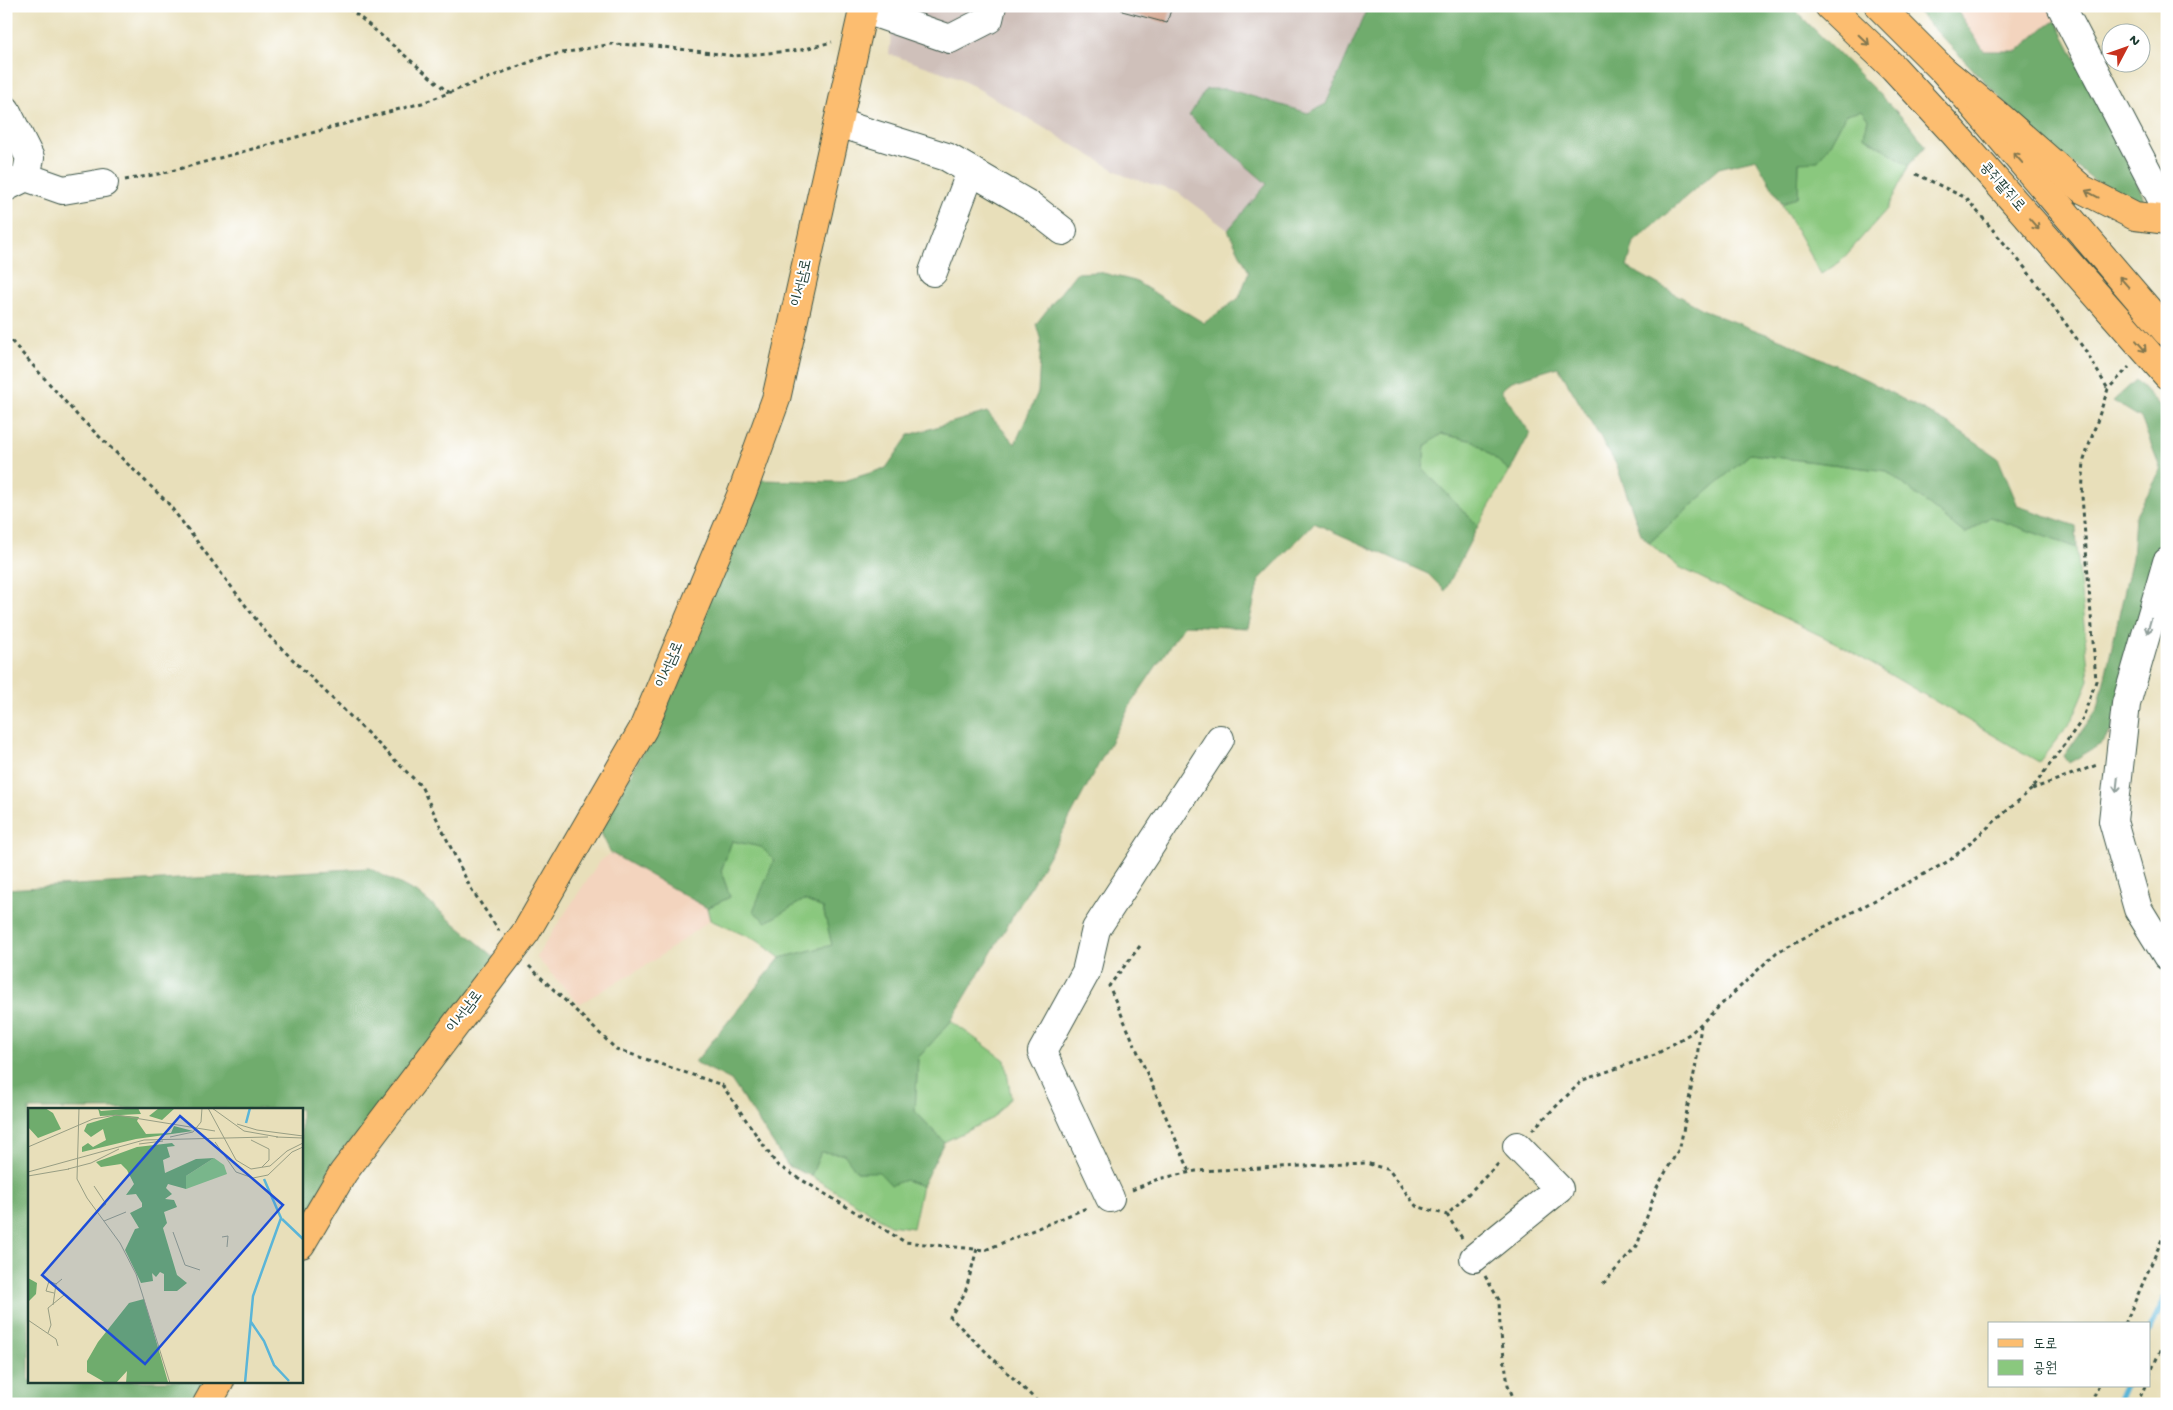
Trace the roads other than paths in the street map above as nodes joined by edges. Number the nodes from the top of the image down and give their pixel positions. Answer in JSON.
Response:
{"nodes":[{"id":1,"x":992,"y":6,"type":"edge"},
{"id":2,"x":1829,"y":6,"type":"edge"},
{"id":3,"x":1879,"y":6,"type":"edge"},
{"id":4,"x":2062,"y":6,"type":"edge"},
{"id":5,"x":864,"y":8,"type":"edge"},
{"id":6,"x":1943,"y":70,"type":"junction"},
{"id":7,"x":6,"y":110,"type":"edge"},
{"id":8,"x":838,"y":123,"type":"junction"},
{"id":9,"x":971,"y":171,"type":"junction"},
{"id":10,"x":16,"y":182,"type":"edge"},
{"id":11,"x":104,"y":183,"type":"road end"},
{"id":12,"x":2167,"y":209,"type":"edge"},
{"id":13,"x":2167,"y":220,"type":"edge"},
{"id":14,"x":1063,"y":231,"type":"dead end"},
{"id":15,"x":933,"y":272,"type":"dead end"},
{"id":16,"x":2167,"y":332,"type":"edge"},
{"id":17,"x":2167,"y":375,"type":"edge"},
{"id":18,"x":2167,"y":562,"type":"edge"},
{"id":19,"x":1220,"y":739,"type":"dead end"},
{"id":20,"x":2167,"y":956,"type":"edge"},
{"id":21,"x":1517,"y":1146,"type":"road end"},
{"id":22,"x":1110,"y":1198,"type":"road end"},
{"id":23,"x":302,"y":1242,"type":"edge"},
{"id":24,"x":1474,"y":1258,"type":"road end"},
{"id":25,"x":219,"y":1382,"type":"edge"},
{"id":26,"x":207,"y":1404,"type":"edge"}],
"edges":[{"from":1,"to":5,"type":"street"},
{"from":2,"to":17,"type":"main road","name":"콩쥐팥쥐로","one_way":true},
{"from":3,"to":6,"type":"main road","name":"콩쥐팥쥐로"},
{"from":4,"to":12,"type":"street"},
{"from":5,"to":8,"type":"main road","name":"이서남로"},
{"from":13,"to":6,"type":"main road","one_way":true},
{"from":16,"to":6,"type":"main road","name":"콩쥐팥쥐로","one_way":true},
{"from":7,"to":10,"type":"street"},
{"from":8,"to":9,"type":"street"},
{"from":8,"to":23,"type":"main road","name":"이서남로"},
{"from":9,"to":14,"type":"street"},
{"from":9,"to":15,"type":"street"},
{"from":10,"to":11,"type":"street"},
{"from":18,"to":20,"type":"street","one_way":true},
{"from":19,"to":22,"type":"street"},
{"from":21,"to":24,"type":"street"},
{"from":25,"to":26,"type":"main road"}]}
